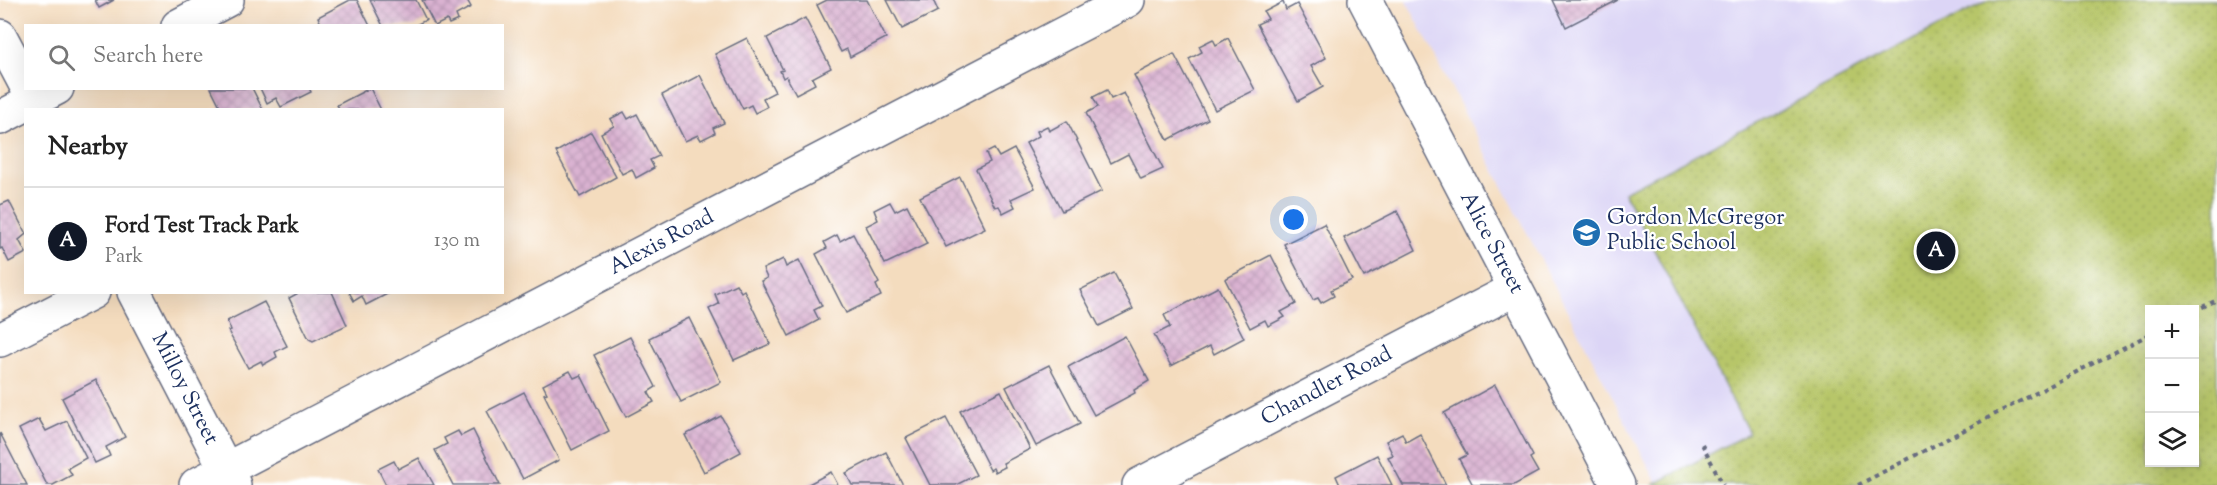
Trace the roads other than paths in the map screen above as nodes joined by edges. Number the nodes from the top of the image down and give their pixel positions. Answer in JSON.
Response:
{"nodes":[{"id":1,"x":227,"y":0,"type":"edge"},
{"id":2,"x":1128,"y":0,"type":"edge"},
{"id":3,"x":1365,"y":0,"type":"edge"},
{"id":4,"x":182,"y":24,"type":"edge"},
{"id":5,"x":0,"y":36,"type":"edge"},
{"id":6,"x":24,"y":75,"type":"edge"},
{"id":7,"x":36,"y":94,"type":"edge"},
{"id":8,"x":0,"y":118,"type":"edge"},
{"id":9,"x":1515,"y":289,"type":"junction"},
{"id":10,"x":89,"y":294,"type":"edge"},
{"id":11,"x":135,"y":294,"type":"edge"},
{"id":12,"x":0,"y":340,"type":"edge"},
{"id":13,"x":230,"y":477,"type":"edge"},
{"id":14,"x":196,"y":485,"type":"edge"},
{"id":15,"x":1139,"y":485,"type":"edge"},
{"id":16,"x":1618,"y":485,"type":"edge"}],
"edges":[{"from":1,"to":4,"type":"street"},
{"from":2,"to":13,"type":"street","name":"Alexis Road"},
{"from":3,"to":9,"type":"street","name":"Alice Street"},
{"from":5,"to":6,"type":"street"},
{"from":7,"to":8,"type":"street"},
{"from":9,"to":15,"type":"street","name":"Chandler Road"},
{"from":9,"to":16,"type":"street","name":"Alice Street"},
{"from":10,"to":12,"type":"street"},
{"from":11,"to":13,"type":"street","name":"Milloy Street"},
{"from":13,"to":14,"type":"street","name":"Alexis Road"}]}
